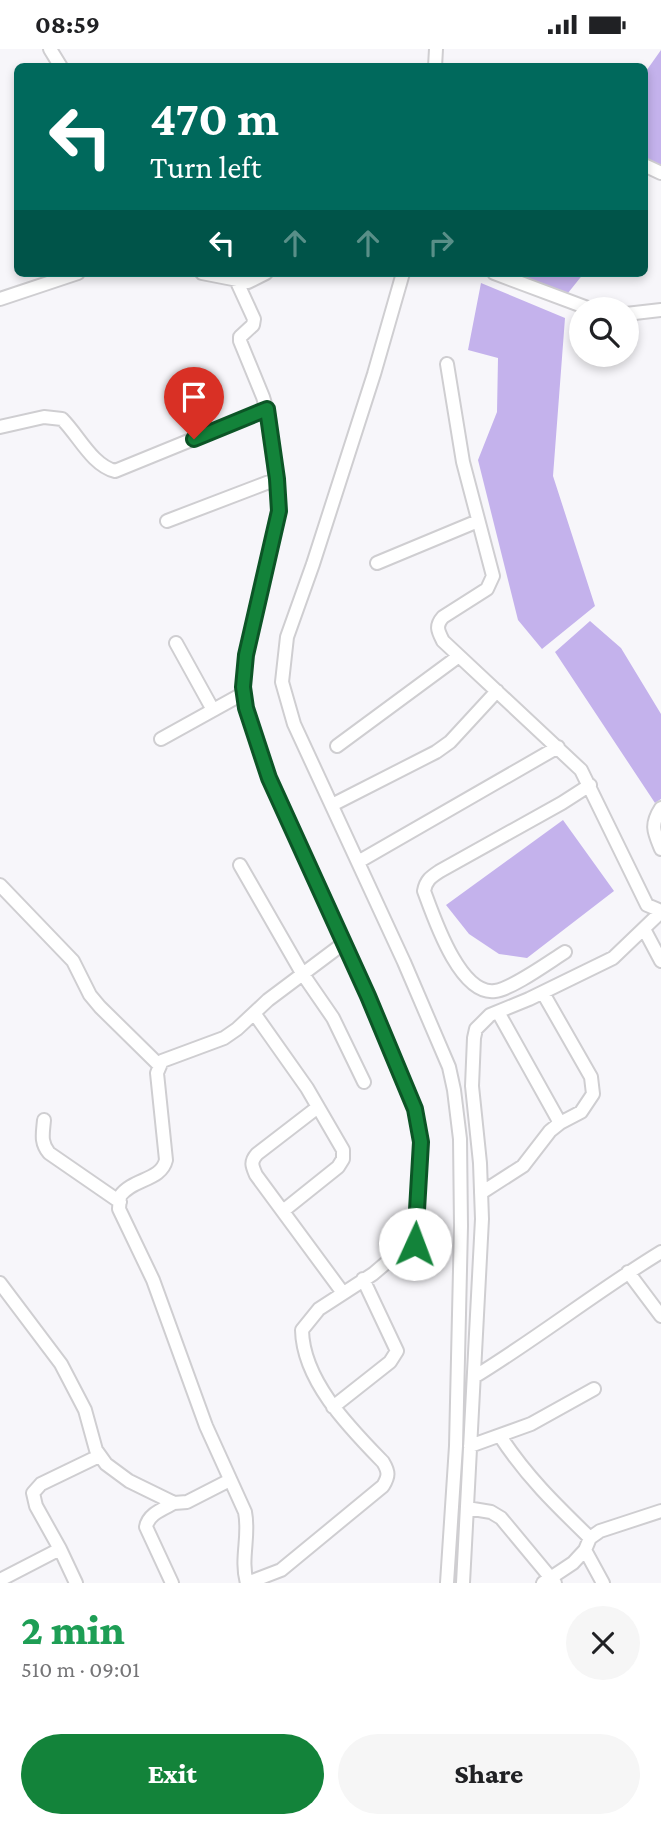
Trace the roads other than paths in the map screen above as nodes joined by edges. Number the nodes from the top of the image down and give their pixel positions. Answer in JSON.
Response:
{"nodes":[{"id":1,"x":66,"y":277,"type":"edge"},
{"id":2,"x":218,"y":277,"type":"edge"},
{"id":3,"x":259,"y":277,"type":"edge"},
{"id":4,"x":402,"y":277,"type":"edge"},
{"id":5,"x":505,"y":277,"type":"edge"},
{"id":6,"x":237,"y":282,"type":"junction"},
{"id":7,"x":0,"y":299,"type":"edge"},
{"id":8,"x":569,"y":301,"type":"edge"},
{"id":9,"x":661,"y":310,"type":"edge"},
{"id":10,"x":639,"y":313,"type":"edge"},
{"id":11,"x":447,"y":364,"type":"dead end"},
{"id":12,"x":267,"y":409,"type":"junction"},
{"id":13,"x":0,"y":426,"type":"edge"},
{"id":14,"x":277,"y":479,"type":"junction"},
{"id":15,"x":167,"y":521,"type":"dead end"},
{"id":16,"x":478,"y":521,"type":"junction"},
{"id":17,"x":377,"y":563,"type":"dead end"},
{"id":18,"x":176,"y":643,"type":"dead end"},
{"id":19,"x":459,"y":656,"type":"junction"},
{"id":20,"x":497,"y":691,"type":"junction"},
{"id":21,"x":244,"y":693,"type":"junction"},
{"id":22,"x":213,"y":710,"type":"junction"},
{"id":23,"x":161,"y":739,"type":"dead end"},
{"id":24,"x":337,"y":746,"type":"dead end"},
{"id":25,"x":558,"y":747,"type":"junction"},
{"id":26,"x":590,"y":785,"type":"junction"},
{"id":27,"x":332,"y":805,"type":"junction"},
{"id":28,"x":661,"y":808,"type":"edge"},
{"id":29,"x":661,"y":849,"type":"edge"},
{"id":30,"x":358,"y":862,"type":"junction"},
{"id":31,"x":240,"y":865,"type":"dead end"},
{"id":32,"x":0,"y":885,"type":"edge"},
{"id":33,"x":661,"y":912,"type":"edge"},
{"id":34,"x":644,"y":929,"type":"junction"},
{"id":35,"x":344,"y":943,"type":"junction"},
{"id":36,"x":565,"y":952,"type":"dead end"},
{"id":37,"x":661,"y":961,"type":"edge"},
{"id":38,"x":302,"y":973,"type":"junction"},
{"id":39,"x":543,"y":992,"type":"junction"},
{"id":40,"x":498,"y":1011,"type":"junction"},
{"id":41,"x":254,"y":1013,"type":"junction"},
{"id":42,"x":159,"y":1065,"type":"junction"},
{"id":43,"x":363,"y":1082,"type":"dead end"},
{"id":44,"x":318,"y":1108,"type":"junction"},
{"id":45,"x":44,"y":1120,"type":"dead end"},
{"id":46,"x":560,"y":1123,"type":"junction"},
{"id":47,"x":481,"y":1193,"type":"junction"},
{"id":48,"x":120,"y":1202,"type":"junction"},
{"id":49,"x":283,"y":1211,"type":"junction"},
{"id":50,"x":661,"y":1252,"type":"edge"},
{"id":51,"x":628,"y":1272,"type":"junction"},
{"id":52,"x":363,"y":1279,"type":"junction"},
{"id":53,"x":0,"y":1283,"type":"edge"},
{"id":54,"x":343,"y":1293,"type":"junction"},
{"id":55,"x":661,"y":1316,"type":"edge"},
{"id":56,"x":474,"y":1377,"type":"junction"},
{"id":57,"x":594,"y":1389,"type":"dead end"},
{"id":58,"x":332,"y":1407,"type":"junction"},
{"id":59,"x":500,"y":1436,"type":"junction"},
{"id":60,"x":470,"y":1446,"type":"junction"},
{"id":61,"x":99,"y":1456,"type":"junction"},
{"id":62,"x":230,"y":1480,"type":"junction"},
{"id":63,"x":174,"y":1503,"type":"junction"},
{"id":64,"x":467,"y":1508,"type":"junction"},
{"id":65,"x":661,"y":1511,"type":"edge"},
{"id":66,"x":588,"y":1544,"type":"junction"},
{"id":67,"x":60,"y":1549,"type":"junction"},
{"id":68,"x":0,"y":1580,"type":"edge"},
{"id":69,"x":550,"y":1581,"type":"edge"},
{"id":70,"x":76,"y":1583,"type":"edge"},
{"id":71,"x":172,"y":1583,"type":"edge"},
{"id":72,"x":447,"y":1583,"type":"edge"},
{"id":73,"x":463,"y":1583,"type":"edge"},
{"id":74,"x":603,"y":1583,"type":"edge"}],
"edges":[{"from":1,"to":7,"type":"street"},
{"from":2,"to":6,"type":"street"},
{"from":3,"to":6,"type":"street"},
{"from":4,"to":27,"type":"street"},
{"from":5,"to":8,"type":"street"},
{"from":6,"to":12,"type":"street"},
{"from":9,"to":10,"type":"street"},
{"from":11,"to":16,"type":"street"},
{"from":12,"to":13,"type":"street"},
{"from":12,"to":14,"type":"street"},
{"from":14,"to":15,"type":"street"},
{"from":14,"to":21,"type":"street"},
{"from":16,"to":17,"type":"street"},
{"from":16,"to":19,"type":"street"},
{"from":18,"to":22,"type":"street"},
{"from":19,"to":20,"type":"street"},
{"from":19,"to":24,"type":"street"},
{"from":20,"to":25,"type":"street"},
{"from":20,"to":27,"type":"street"},
{"from":21,"to":22,"type":"street"},
{"from":21,"to":35,"type":"street"},
{"from":22,"to":23,"type":"street"},
{"from":25,"to":26,"type":"street"},
{"from":25,"to":30,"type":"street"},
{"from":26,"to":33,"type":"street"},
{"from":26,"to":36,"type":"street"},
{"from":27,"to":30,"type":"street"},
{"from":28,"to":29,"type":"street"},
{"from":30,"to":72,"type":"street"},
{"from":31,"to":38,"type":"street"},
{"from":32,"to":42,"type":"street"},
{"from":33,"to":34,"type":"street"},
{"from":34,"to":37,"type":"street"},
{"from":34,"to":39,"type":"street"},
{"from":35,"to":38,"type":"street"},
{"from":35,"to":52,"type":"street"},
{"from":38,"to":41,"type":"street"},
{"from":38,"to":43,"type":"street"},
{"from":39,"to":40,"type":"street"},
{"from":39,"to":46,"type":"street"},
{"from":40,"to":46,"type":"street"},
{"from":40,"to":47,"type":"street"},
{"from":41,"to":42,"type":"street"},
{"from":41,"to":44,"type":"street"},
{"from":42,"to":48,"type":"street"},
{"from":44,"to":49,"type":"street"},
{"from":44,"to":49,"type":"street"},
{"from":45,"to":48,"type":"street"},
{"from":46,"to":47,"type":"street"},
{"from":47,"to":56,"type":"street"},
{"from":48,"to":62,"type":"street"},
{"from":49,"to":54,"type":"street"},
{"from":50,"to":51,"type":"street"},
{"from":51,"to":55,"type":"street"},
{"from":51,"to":56,"type":"street"},
{"from":52,"to":54,"type":"street"},
{"from":52,"to":58,"type":"street"},
{"from":53,"to":61,"type":"street"},
{"from":54,"to":58,"type":"street"},
{"from":56,"to":60,"type":"street"},
{"from":57,"to":59,"type":"street"},
{"from":58,"to":62,"type":"street"},
{"from":59,"to":60,"type":"street"},
{"from":59,"to":66,"type":"street"},
{"from":60,"to":64,"type":"street"},
{"from":61,"to":63,"type":"street"},
{"from":61,"to":67,"type":"street"},
{"from":62,"to":63,"type":"street"},
{"from":63,"to":71,"type":"street"},
{"from":64,"to":69,"type":"street"},
{"from":64,"to":73,"type":"street"},
{"from":65,"to":66,"type":"street"},
{"from":66,"to":69,"type":"street"},
{"from":66,"to":74,"type":"street"},
{"from":67,"to":68,"type":"street"},
{"from":67,"to":70,"type":"street"}]}
